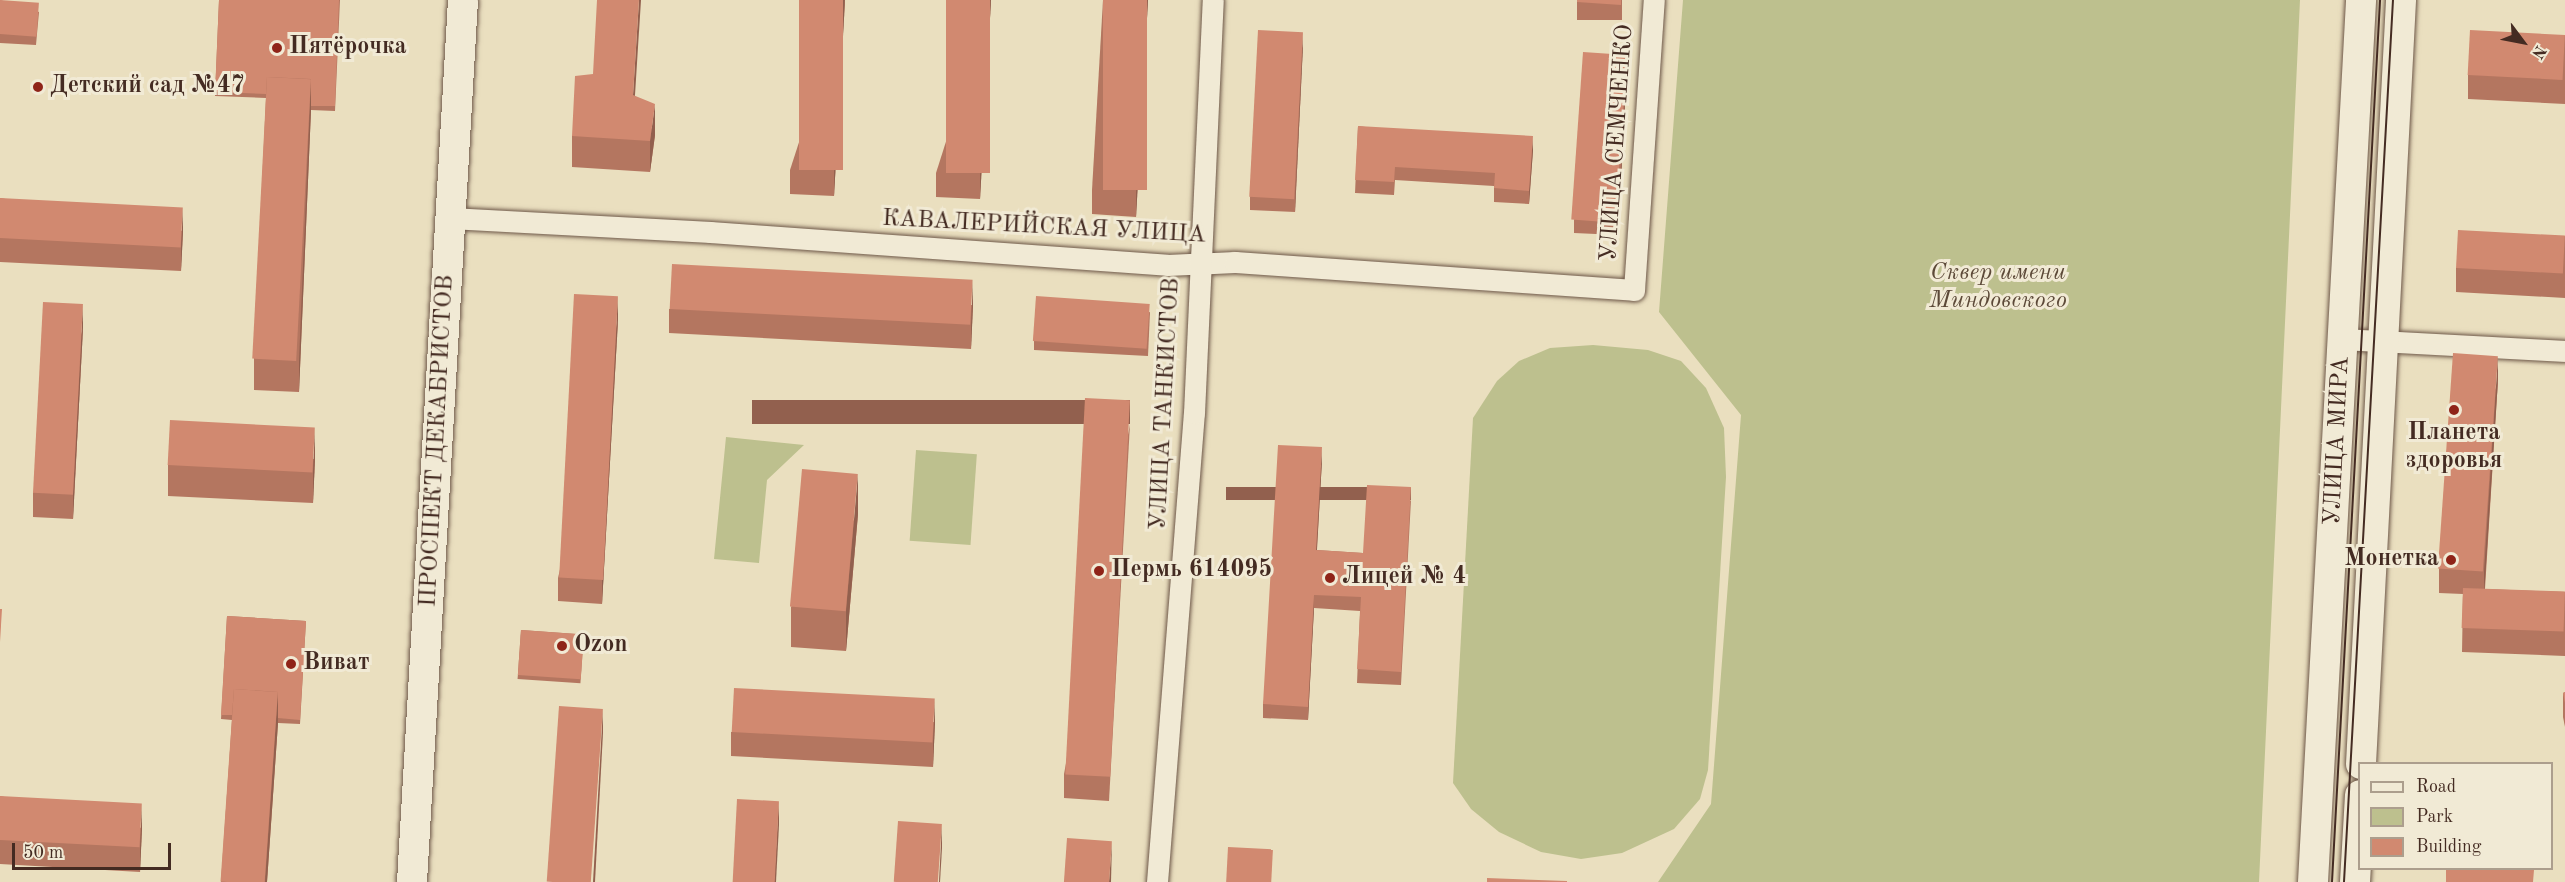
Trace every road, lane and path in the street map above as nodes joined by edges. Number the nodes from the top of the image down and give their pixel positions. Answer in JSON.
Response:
{"nodes":[{"id":1,"x":463,"y":0,"type":"edge"},
{"id":2,"x":1213,"y":0,"type":"edge"},
{"id":3,"x":1654,"y":0,"type":"edge"},
{"id":4,"x":2361,"y":0,"type":"edge"},
{"id":5,"x":2401,"y":0,"type":"edge"},
{"id":6,"x":451,"y":218,"type":"junction"},
{"id":7,"x":1200,"y":265,"type":"junction"},
{"id":8,"x":1634,"y":290,"type":"joint"},
{"id":9,"x":2343,"y":339,"type":"junction"},
{"id":10,"x":2384,"y":341,"type":"junction"},
{"id":11,"x":2565,"y":351,"type":"edge"},
{"id":12,"x":2361,"y":762,"type":"edge"},
{"id":13,"x":2358,"y":830,"type":"edge"},
{"id":14,"x":412,"y":882,"type":"edge"},
{"id":15,"x":1157,"y":882,"type":"edge"},
{"id":16,"x":2313,"y":882,"type":"edge"},
{"id":17,"x":2355,"y":882,"type":"edge"}],
"edges":[{"from":1,"to":6,"type":"main road","name":"ПРОСПЕКТ ДЕКАБРИСТОВ"},
{"from":2,"to":7,"type":"street","name":"УЛИЦА ТАНКИСТОВ"},
{"from":3,"to":8,"type":"street","name":"УЛИЦА СЕМЧЕНКО"},
{"from":4,"to":9,"type":"main road","name":"УЛИЦА МИРА"},
{"from":5,"to":10,"type":"main road","name":"УЛИЦА МИРА"},
{"from":6,"to":7,"type":"street","name":"КАВАЛЕРИЙСКАЯ УЛИЦА"},
{"from":6,"to":14,"type":"main road","name":"ПРОСПЕКТ ДЕКАБРИСТОВ"},
{"from":7,"to":8,"type":"street","name":"КАВАЛЕРИЙСКАЯ УЛИЦА"},
{"from":7,"to":15,"type":"street","name":"УЛИЦА ТАНКИСТОВ"},
{"from":9,"to":10,"type":"street"},
{"from":9,"to":16,"type":"main road","name":"УЛИЦА МИРА"},
{"from":10,"to":11,"type":"street"},
{"from":10,"to":12,"type":"main road","name":"УЛИЦА МИРА"},
{"from":13,"to":17,"type":"main road"}]}
